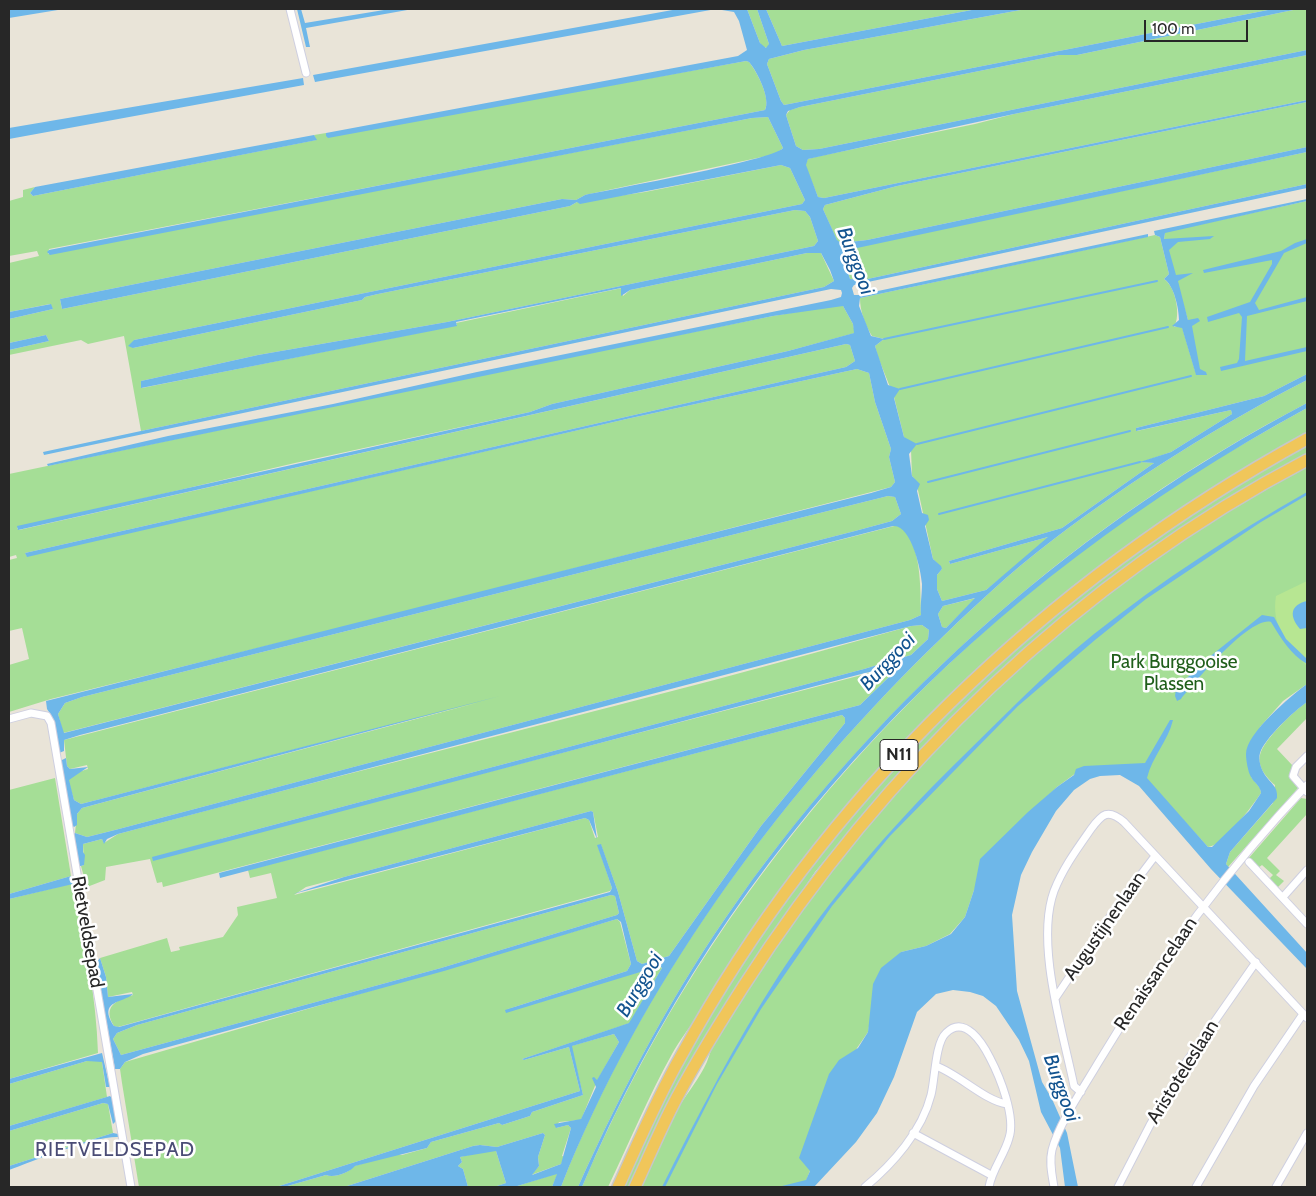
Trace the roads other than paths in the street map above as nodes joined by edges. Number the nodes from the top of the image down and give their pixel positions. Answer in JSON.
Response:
{"nodes":[{"id":1,"x":290,"y":9,"type":"edge"},
{"id":2,"x":306,"y":73,"type":"dead end"},
{"id":3,"x":1307,"y":439,"type":"edge"},
{"id":4,"x":1307,"y":460,"type":"edge"},
{"id":5,"x":9,"y":719,"type":"edge"},
{"id":6,"x":1307,"y":756,"type":"edge"},
{"id":7,"x":1306,"y":789,"type":"edge"},
{"id":8,"x":1155,"y":856,"type":"junction"},
{"id":9,"x":1249,"y":862,"type":"dead end"},
{"id":10,"x":1307,"y":870,"type":"edge"},
{"id":11,"x":1283,"y":897,"type":"junction"},
{"id":12,"x":1202,"y":907,"type":"junction"},
{"id":13,"x":1307,"y":924,"type":"edge"},
{"id":14,"x":1256,"y":962,"type":"junction"},
{"id":15,"x":1056,"y":997,"type":"junction"},
{"id":16,"x":1305,"y":1016,"type":"edge"},
{"id":17,"x":936,"y":1066,"type":"junction"},
{"id":18,"x":1081,"y":1092,"type":"junction"},
{"id":19,"x":1007,"y":1104,"type":"junction"},
{"id":20,"x":913,"y":1133,"type":"junction"},
{"id":21,"x":1307,"y":1133,"type":"edge"},
{"id":22,"x":990,"y":1175,"type":"junction"},
{"id":23,"x":132,"y":1187,"type":"edge"},
{"id":24,"x":618,"y":1187,"type":"edge"},
{"id":25,"x":634,"y":1187,"type":"edge"},
{"id":26,"x":865,"y":1187,"type":"edge"},
{"id":27,"x":989,"y":1187,"type":"edge"},
{"id":28,"x":1054,"y":1187,"type":"edge"},
{"id":29,"x":1118,"y":1187,"type":"edge"},
{"id":30,"x":1196,"y":1187,"type":"edge"},
{"id":31,"x":1276,"y":1187,"type":"edge"}],
"edges":[{"from":1,"to":2,"type":"street"},
{"from":3,"to":24,"type":"highway","number":"N11"},
{"from":4,"to":25,"type":"highway","number":"N11"},
{"from":5,"to":23,"type":"street","name":"Rietveldsepad"},
{"from":6,"to":7,"type":"street"},
{"from":7,"to":12,"type":"street","name":"Renaissancelaan"},
{"from":8,"to":12,"type":"street","name":"Augustijnenlaan"},
{"from":8,"to":15,"type":"street","name":"Augustijnenlaan"},
{"from":8,"to":15,"type":"street","name":"Augustijnenlaan"},
{"from":9,"to":11,"type":"street"},
{"from":10,"to":11,"type":"street"},
{"from":11,"to":13,"type":"street"},
{"from":12,"to":14,"type":"street","name":"Augustijnenlaan"},
{"from":12,"to":18,"type":"street","name":"Renaissancelaan"},
{"from":14,"to":16,"type":"street","name":"Augustijnenlaan"},
{"from":14,"to":29,"type":"street","name":"Aristoteleslaan"},
{"from":15,"to":18,"type":"street","name":"Augustijnenlaan"},
{"from":16,"to":30,"type":"street"},
{"from":17,"to":19,"type":"street"},
{"from":17,"to":19,"type":"street"},
{"from":17,"to":20,"type":"street"},
{"from":18,"to":28,"type":"street","name":"Renaissancelaan"},
{"from":19,"to":22,"type":"street"},
{"from":20,"to":22,"type":"street"},
{"from":20,"to":26,"type":"street"},
{"from":21,"to":31,"type":"street"},
{"from":22,"to":27,"type":"street"}]}
